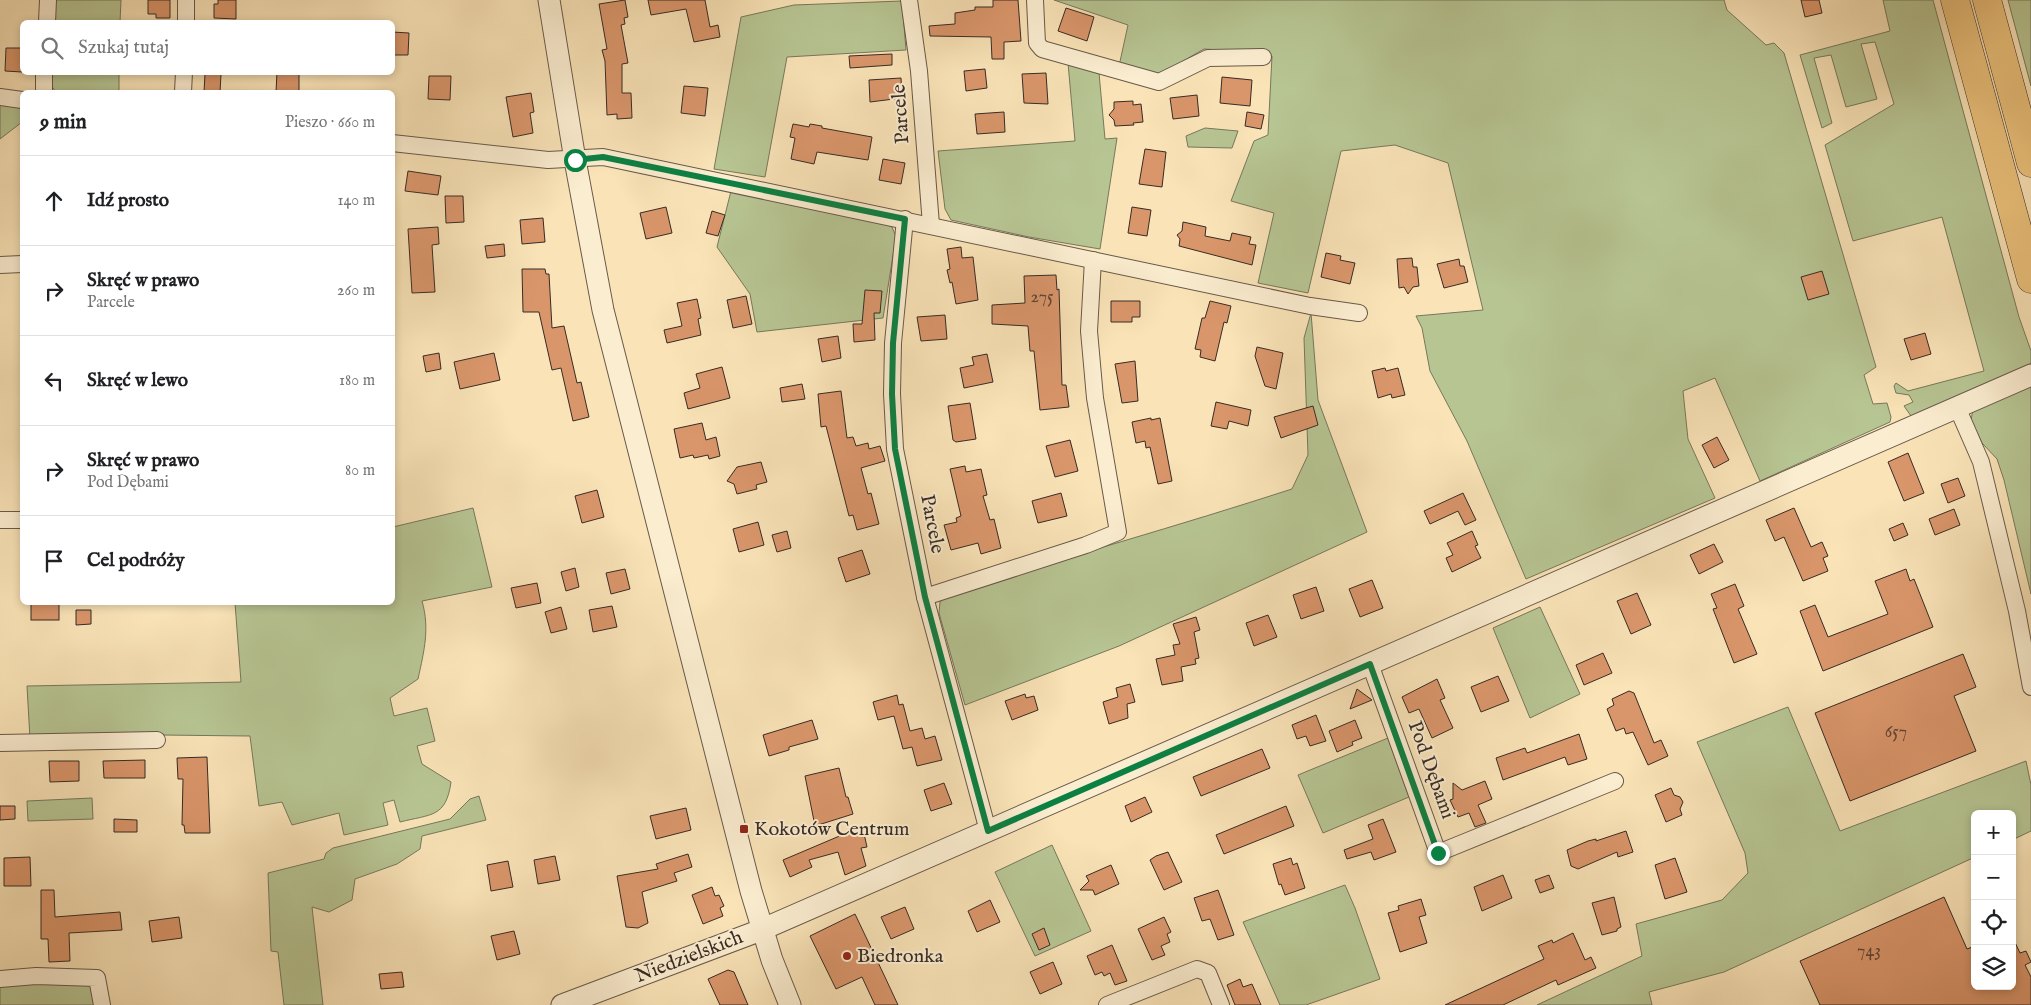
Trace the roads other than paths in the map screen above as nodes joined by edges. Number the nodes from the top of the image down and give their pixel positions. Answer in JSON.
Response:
{"nodes":[{"id":1,"x":48,"y":0,"type":"edge"},
{"id":2,"x":186,"y":0,"type":"edge"},
{"id":3,"x":549,"y":0,"type":"edge"},
{"id":4,"x":910,"y":0,"type":"edge"},
{"id":5,"x":1035,"y":0,"type":"edge"},
{"id":6,"x":1955,"y":0,"type":"edge"},
{"id":7,"x":1987,"y":0,"type":"edge"},
{"id":8,"x":47,"y":20,"type":"edge"},
{"id":9,"x":186,"y":20,"type":"edge"},
{"id":10,"x":1262,"y":57,"type":"dead end"},
{"id":11,"x":44,"y":75,"type":"edge"},
{"id":12,"x":184,"y":75,"type":"edge"},
{"id":13,"x":44,"y":90,"type":"edge"},
{"id":14,"x":183,"y":90,"type":"edge"},
{"id":15,"x":0,"y":97,"type":"edge"},
{"id":16,"x":20,"y":100,"type":"edge"},
{"id":17,"x":395,"y":143,"type":"edge"},
{"id":18,"x":575,"y":160,"type":"junction"},
{"id":19,"x":2031,"y":163,"type":"edge"},
{"id":20,"x":905,"y":219,"type":"junction"},
{"id":21,"x":931,"y":225,"type":"junction"},
{"id":22,"x":1093,"y":260,"type":"junction"},
{"id":23,"x":0,"y":264,"type":"edge"},
{"id":24,"x":20,"y":264,"type":"edge"},
{"id":25,"x":2031,"y":279,"type":"edge"},
{"id":26,"x":1359,"y":313,"type":"dead end"},
{"id":27,"x":2031,"y":375,"type":"edge"},
{"id":28,"x":1957,"y":407,"type":"junction"},
{"id":29,"x":0,"y":520,"type":"edge"},
{"id":30,"x":20,"y":520,"type":"edge"},
{"id":31,"x":925,"y":597,"type":"junction"},
{"id":32,"x":1370,"y":664,"type":"junction"},
{"id":33,"x":2031,"y":687,"type":"edge"},
{"id":34,"x":157,"y":740,"type":"dead end"},
{"id":35,"x":0,"y":743,"type":"edge"},
{"id":36,"x":1615,"y":781,"type":"dead end"},
{"id":37,"x":988,"y":831,"type":"junction"},
{"id":38,"x":761,"y":930,"type":"junction"},
{"id":39,"x":0,"y":978,"type":"edge"},
{"id":40,"x":102,"y":1005,"type":"edge"},
{"id":41,"x":562,"y":1005,"type":"edge"},
{"id":42,"x":790,"y":1005,"type":"edge"},
{"id":43,"x":1107,"y":1005,"type":"edge"},
{"id":44,"x":1221,"y":1005,"type":"edge"}],
"edges":[{"from":1,"to":8,"type":"street"},
{"from":2,"to":9,"type":"street"},
{"from":3,"to":18,"type":"street"},
{"from":4,"to":21,"type":"street","name":"Parcele"},
{"from":5,"to":10,"type":"street"},
{"from":6,"to":25,"type":"highway"},
{"from":7,"to":19,"type":"highway"},
{"from":11,"to":13,"type":"street"},
{"from":12,"to":14,"type":"street"},
{"from":15,"to":16,"type":"street"},
{"from":17,"to":18,"type":"street"},
{"from":18,"to":20,"type":"street"},
{"from":18,"to":38,"type":"street"},
{"from":20,"to":21,"type":"street"},
{"from":20,"to":31,"type":"street","name":"Parcele"},
{"from":21,"to":22,"type":"street"},
{"from":22,"to":26,"type":"street"},
{"from":22,"to":31,"type":"street"},
{"from":23,"to":24,"type":"street"},
{"from":27,"to":28,"type":"street","name":"Niedzielskich"},
{"from":28,"to":32,"type":"street","name":"Niedzielskich"},
{"from":28,"to":33,"type":"street"},
{"from":29,"to":30,"type":"street"},
{"from":31,"to":37,"type":"street","name":"Parcele"},
{"from":32,"to":36,"type":"street","name":"Pod Dębami"},
{"from":32,"to":37,"type":"street","name":"Niedzielskich"},
{"from":34,"to":35,"type":"street"},
{"from":37,"to":38,"type":"street","name":"Niedzielskich"},
{"from":38,"to":41,"type":"street","name":"Niedzielskich"},
{"from":38,"to":42,"type":"street"},
{"from":39,"to":40,"type":"street"},
{"from":43,"to":44,"type":"street"}]}
